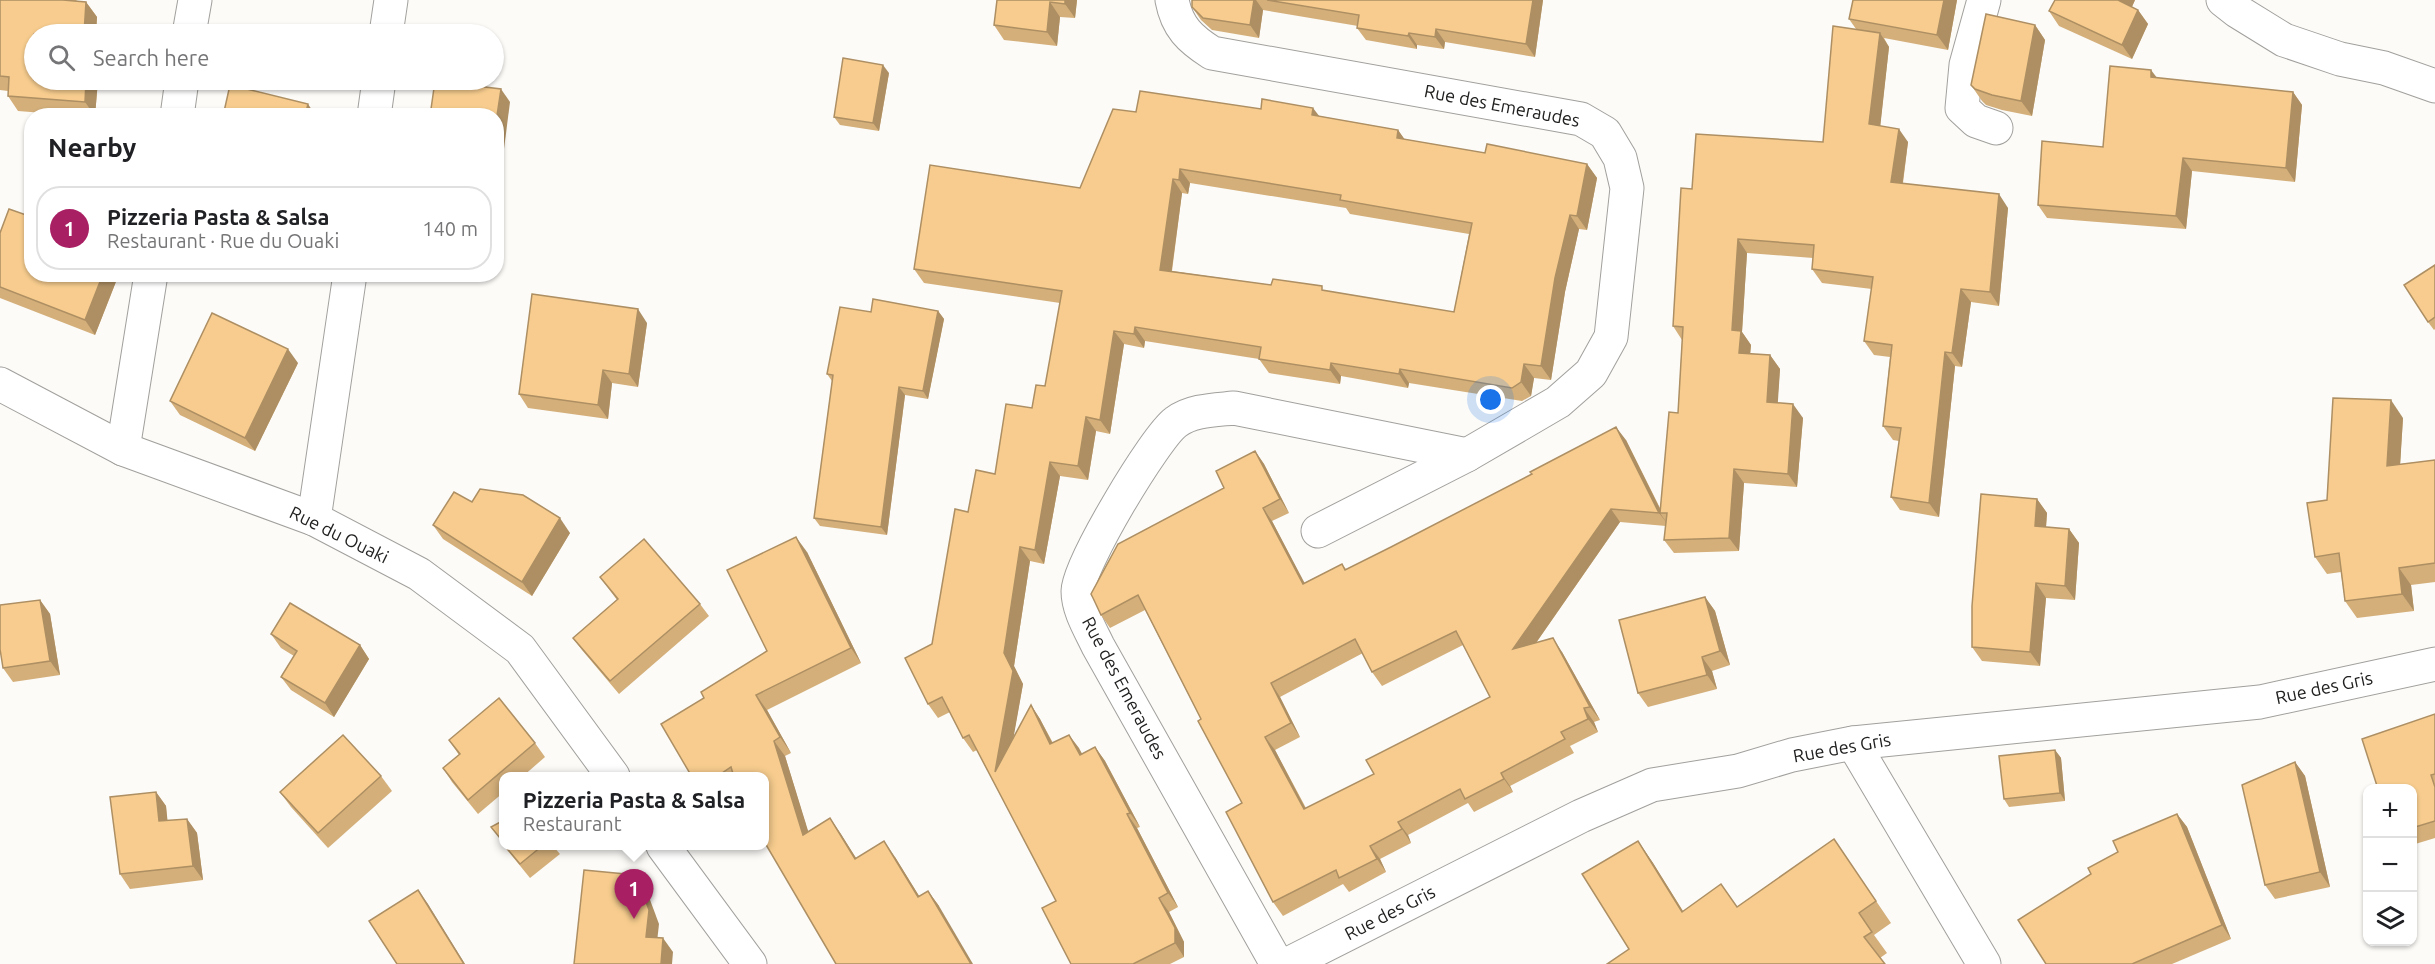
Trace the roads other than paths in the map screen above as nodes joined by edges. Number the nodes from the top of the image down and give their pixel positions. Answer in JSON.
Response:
{"nodes":[{"id":1,"x":195,"y":0,"type":"edge"},
{"id":2,"x":391,"y":0,"type":"edge"},
{"id":3,"x":1172,"y":0,"type":"edge"},
{"id":4,"x":1984,"y":0,"type":"edge"},
{"id":5,"x":2223,"y":0,"type":"edge"},
{"id":6,"x":2265,"y":14,"type":"edge"},
{"id":7,"x":191,"y":24,"type":"edge"},
{"id":8,"x":387,"y":24,"type":"edge"},
{"id":9,"x":2435,"y":86,"type":"edge"},
{"id":10,"x":181,"y":90,"type":"edge"},
{"id":11,"x":378,"y":90,"type":"edge"},
{"id":12,"x":178,"y":108,"type":"edge"},
{"id":13,"x":375,"y":108,"type":"edge"},
{"id":14,"x":1996,"y":128,"type":"dead end"},
{"id":15,"x":150,"y":282,"type":"edge"},
{"id":16,"x":349,"y":282,"type":"edge"},
{"id":17,"x":0,"y":384,"type":"edge"},
{"id":18,"x":123,"y":449,"type":"junction"},
{"id":19,"x":1467,"y":454,"type":"junction"},
{"id":20,"x":314,"y":519,"type":"junction"},
{"id":21,"x":1318,"y":531,"type":"dead end"},
{"id":22,"x":2435,"y":664,"type":"edge"},
{"id":23,"x":1853,"y":743,"type":"junction"},
{"id":24,"x":609,"y":772,"type":"edge"},
{"id":25,"x":666,"y":850,"type":"edge"},
{"id":26,"x":750,"y":964,"type":"edge"},
{"id":27,"x":1277,"y":964,"type":"edge"},
{"id":28,"x":1288,"y":964,"type":"edge"},
{"id":29,"x":1984,"y":964,"type":"edge"}],
"edges":[{"from":1,"to":7,"type":"street"},
{"from":2,"to":8,"type":"street"},
{"from":3,"to":19,"type":"street","name":"Rue des Emeraudes"},
{"from":4,"to":14,"type":"street"},
{"from":5,"to":6,"type":"street"},
{"from":6,"to":9,"type":"street"},
{"from":10,"to":12,"type":"street"},
{"from":11,"to":13,"type":"street"},
{"from":15,"to":18,"type":"street"},
{"from":16,"to":20,"type":"street"},
{"from":17,"to":18,"type":"street","name":"Rue du Ouaki"},
{"from":18,"to":20,"type":"street","name":"Rue du Ouaki"},
{"from":19,"to":21,"type":"street","name":"Rue des Emeraudes"},
{"from":19,"to":27,"type":"street","name":"Rue des Emeraudes"},
{"from":20,"to":24,"type":"street","name":"Rue du Ouaki"},
{"from":22,"to":23,"type":"street","name":"Rue des Gris"},
{"from":23,"to":28,"type":"street","name":"Rue des Gris"},
{"from":23,"to":29,"type":"street"},
{"from":25,"to":26,"type":"street"}]}
